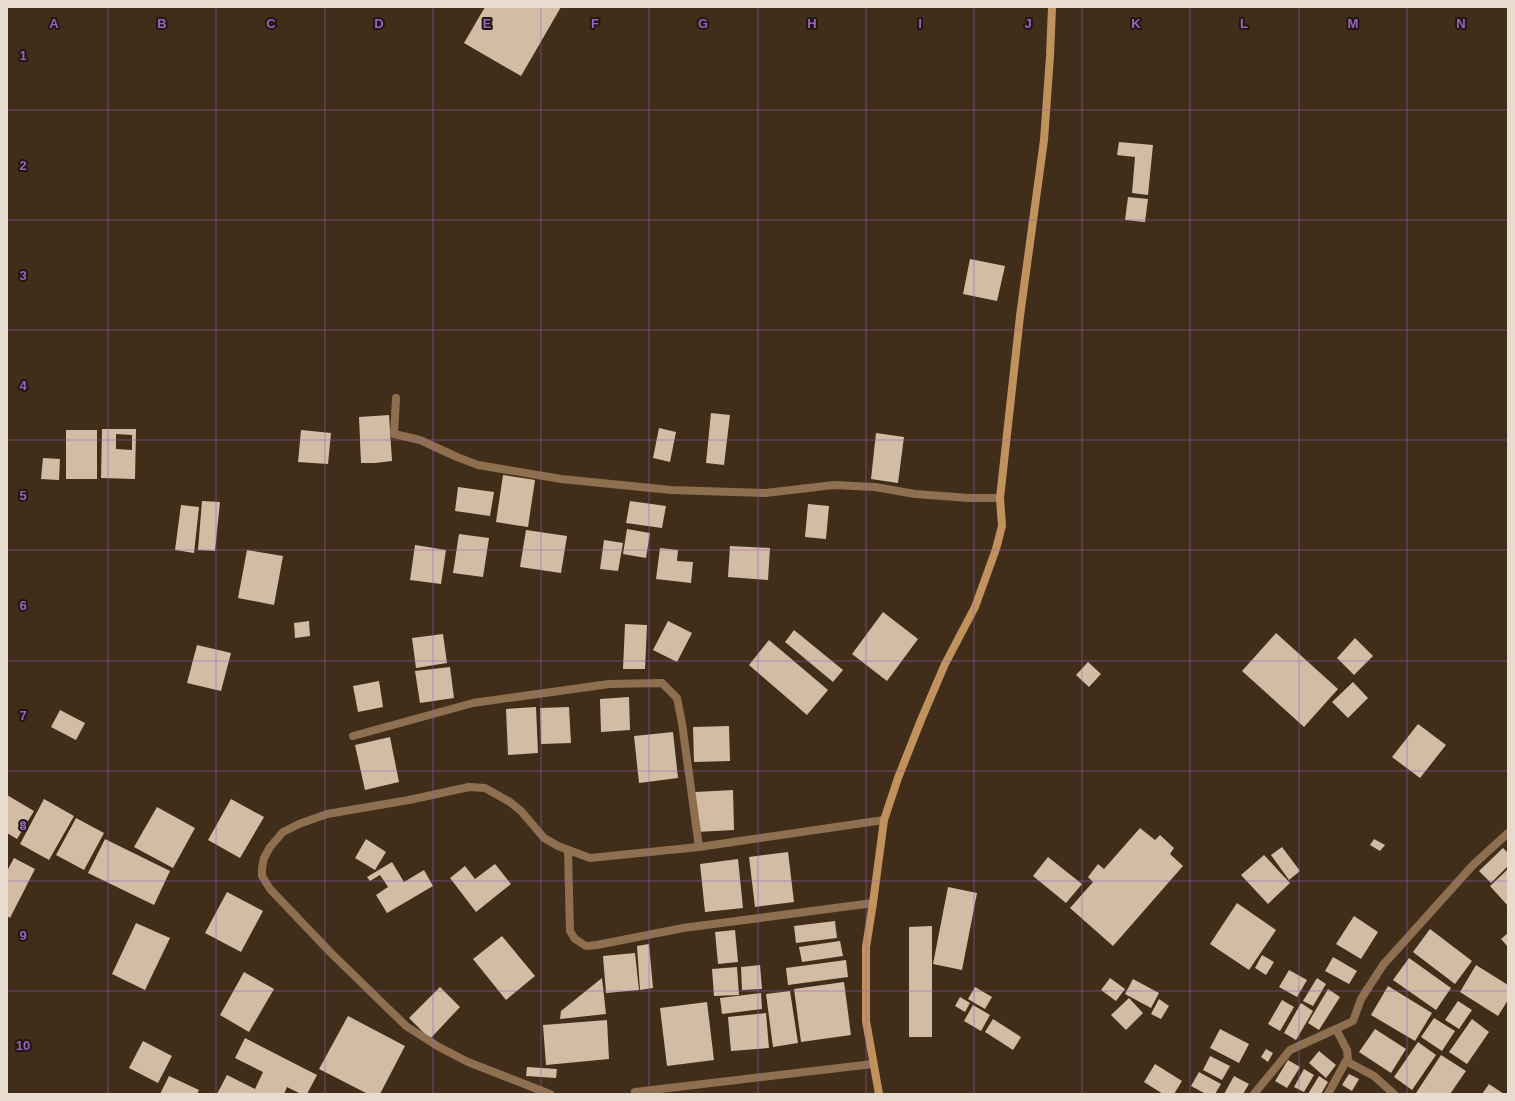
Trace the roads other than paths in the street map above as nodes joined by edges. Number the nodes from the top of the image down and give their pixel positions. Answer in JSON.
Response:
{"nodes":[{"id":1,"x":1052,"y":7,"type":"edge"},
{"id":2,"x":396,"y":398,"type":"dead end"},
{"id":3,"x":1000,"y":498,"type":"junction"},
{"id":4,"x":353,"y":736,"type":"dead end"},
{"id":5,"x":884,"y":820,"type":"junction"},
{"id":6,"x":1508,"y":833,"type":"edge"},
{"id":7,"x":698,"y":847,"type":"junction"},
{"id":8,"x":568,"y":850,"type":"junction"},
{"id":9,"x":873,"y":903,"type":"junction"},
{"id":10,"x":1336,"y":1029,"type":"junction"},
{"id":11,"x":1346,"y":1061,"type":"junction"},
{"id":12,"x":873,"y":1064,"type":"junction"},
{"id":13,"x":635,"y":1092,"type":"dead end"},
{"id":14,"x":550,"y":1094,"type":"edge"},
{"id":15,"x":879,"y":1094,"type":"edge"},
{"id":16,"x":1254,"y":1094,"type":"edge"},
{"id":17,"x":1328,"y":1094,"type":"edge"},
{"id":18,"x":1394,"y":1094,"type":"edge"}],
"edges":[{"from":1,"to":3,"type":"main road"},
{"from":2,"to":3,"type":"street"},
{"from":3,"to":5,"type":"main road"},
{"from":4,"to":7,"type":"street"},
{"from":5,"to":7,"type":"street"},
{"from":5,"to":9,"type":"main road"},
{"from":6,"to":10,"type":"street"},
{"from":7,"to":8,"type":"street"},
{"from":8,"to":9,"type":"street"},
{"from":8,"to":14,"type":"street"},
{"from":9,"to":12,"type":"main road"},
{"from":10,"to":11,"type":"street"},
{"from":10,"to":16,"type":"street"},
{"from":11,"to":17,"type":"street"},
{"from":11,"to":18,"type":"street"},
{"from":12,"to":13,"type":"street"},
{"from":12,"to":15,"type":"main road"}]}
